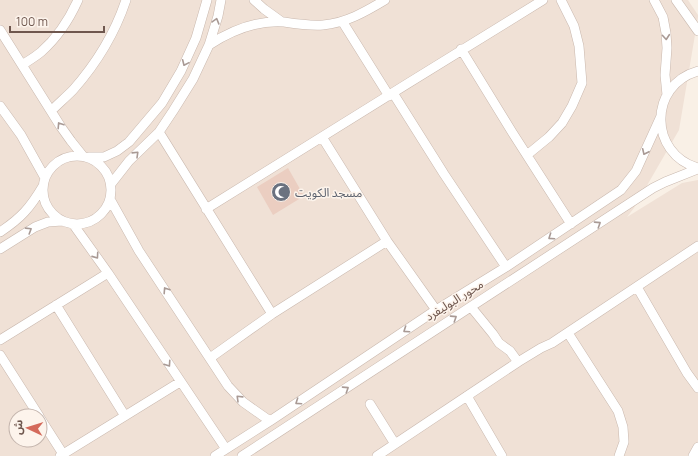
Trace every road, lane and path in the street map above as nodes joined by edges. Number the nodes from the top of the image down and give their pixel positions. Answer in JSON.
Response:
{"nodes":[{"id":1,"x":78,"y":0,"type":"edge"},
{"id":2,"x":126,"y":0,"type":"edge"},
{"id":3,"x":207,"y":0,"type":"edge"},
{"id":4,"x":221,"y":0,"type":"edge"},
{"id":5,"x":254,"y":0,"type":"edge"},
{"id":6,"x":385,"y":0,"type":"edge"},
{"id":7,"x":543,"y":0,"type":"edge"},
{"id":8,"x":561,"y":0,"type":"edge"},
{"id":9,"x":654,"y":0,"type":"edge"},
{"id":10,"x":676,"y":0,"type":"edge"},
{"id":11,"x":342,"y":21,"type":"junction"},
{"id":12,"x":282,"y":22,"type":"junction"},
{"id":13,"x":0,"y":30,"type":"edge"},
{"id":14,"x":698,"y":31,"type":"edge"},
{"id":15,"x":209,"y":44,"type":"junction"},
{"id":16,"x":462,"y":50,"type":"junction"},
{"id":17,"x":22,"y":65,"type":"junction"},
{"id":18,"x":698,"y":71,"type":"edge"},
{"id":19,"x":391,"y":95,"type":"junction"},
{"id":20,"x":667,"y":95,"type":"junction"},
{"id":21,"x":0,"y":108,"type":"edge"},
{"id":22,"x":51,"y":111,"type":"junction"},
{"id":23,"x":660,"y":116,"type":"junction"},
{"id":24,"x":159,"y":132,"type":"junction"},
{"id":25,"x":322,"y":137,"type":"junction"},
{"id":26,"x":527,"y":155,"type":"junction"},
{"id":27,"x":86,"y":157,"type":"junction"},
{"id":28,"x":698,"y":169,"type":"edge"},
{"id":29,"x":44,"y":182,"type":"junction"},
{"id":30,"x":111,"y":184,"type":"junction"},
{"id":31,"x":110,"y":199,"type":"junction"},
{"id":32,"x":206,"y":209,"type":"junction"},
{"id":33,"x":62,"y":221,"type":"junction"},
{"id":34,"x":73,"y":224,"type":"junction"},
{"id":35,"x":571,"y":224,"type":"junction"},
{"id":36,"x":0,"y":232,"type":"edge"},
{"id":37,"x":387,"y":241,"type":"junction"},
{"id":38,"x":698,"y":246,"type":"edge"},
{"id":39,"x":0,"y":249,"type":"edge"},
{"id":40,"x":506,"y":267,"type":"junction"},
{"id":41,"x":108,"y":273,"type":"junction"},
{"id":42,"x":637,"y":287,"type":"junction"},
{"id":43,"x":56,"y":305,"type":"junction"},
{"id":44,"x":471,"y":307,"type":"junction"},
{"id":45,"x":436,"y":310,"type":"junction"},
{"id":46,"x":272,"y":314,"type":"junction"},
{"id":47,"x":568,"y":333,"type":"junction"},
{"id":48,"x":0,"y":340,"type":"edge"},
{"id":49,"x":0,"y":355,"type":"edge"},
{"id":50,"x":210,"y":358,"type":"junction"},
{"id":51,"x":518,"y":362,"type":"junction"},
{"id":52,"x":180,"y":382,"type":"junction"},
{"id":53,"x":698,"y":388,"type":"edge"},
{"id":54,"x":467,"y":396,"type":"junction"},
{"id":55,"x":370,"y":404,"type":"dead end"},
{"id":56,"x":34,"y":408,"type":"edge"},
{"id":57,"x":125,"y":416,"type":"junction"},
{"id":58,"x":270,"y":421,"type":"junction"},
{"id":59,"x":48,"y":431,"type":"edge"},
{"id":60,"x":394,"y":444,"type":"junction"},
{"id":61,"x":698,"y":447,"type":"edge"},
{"id":62,"x":226,"y":449,"type":"junction"},
{"id":63,"x":62,"y":455,"type":"edge"},
{"id":64,"x":215,"y":456,"type":"edge"},
{"id":65,"x":242,"y":456,"type":"edge"},
{"id":66,"x":377,"y":456,"type":"edge"},
{"id":67,"x":502,"y":456,"type":"edge"},
{"id":68,"x":619,"y":456,"type":"edge"},
{"id":69,"x":693,"y":456,"type":"edge"}],
"edges":[{"from":1,"to":17,"type":"street"},
{"from":2,"to":22,"type":"street"},
{"from":3,"to":27,"type":"street","one_way":true},
{"from":15,"to":4,"type":"street","one_way":true},
{"from":5,"to":12,"type":"street"},
{"from":6,"to":11,"type":"street"},
{"from":7,"to":16,"type":"street"},
{"from":8,"to":26,"type":"street"},
{"from":9,"to":20,"type":"street","one_way":true},
{"from":10,"to":14,"type":"street"},
{"from":11,"to":12,"type":"street"},
{"from":11,"to":19,"type":"street"},
{"from":12,"to":15,"type":"street"},
{"from":13,"to":17,"type":"street"},
{"from":15,"to":24,"type":"street"},
{"from":16,"to":19,"type":"street"},
{"from":16,"to":26,"type":"street"},
{"from":17,"to":22,"type":"street"},
{"from":18,"to":20,"type":"street"},
{"from":19,"to":25,"type":"street"},
{"from":19,"to":40,"type":"street"},
{"from":20,"to":23,"type":"street","name":"محور البوليفرد"},
{"from":21,"to":29,"type":"street"},
{"from":27,"to":22,"type":"street","one_way":true},
{"from":23,"to":28,"type":"street"},
{"from":23,"to":35,"type":"street","name":"محور البوليفرد","one_way":true},
{"from":30,"to":24,"type":"street","one_way":true},
{"from":24,"to":32,"type":"street"},
{"from":25,"to":32,"type":"street"},
{"from":25,"to":37,"type":"street"},
{"from":26,"to":35,"type":"street"},
{"from":27,"to":29,"type":"street"},
{"from":27,"to":30,"type":"street"},
{"from":44,"to":28,"type":"street","name":"محور البوليفرد","one_way":true},
{"from":29,"to":33,"type":"street"},
{"from":29,"to":36,"type":"street"},
{"from":30,"to":31,"type":"street"},
{"from":31,"to":34,"type":"street"},
{"from":50,"to":31,"type":"street","one_way":true},
{"from":32,"to":46,"type":"street"},
{"from":33,"to":34,"type":"street"},
{"from":39,"to":33,"type":"street","one_way":true},
{"from":34,"to":41,"type":"street","one_way":true},
{"from":35,"to":40,"type":"street","name":"محور البوليفرد","one_way":true},
{"from":37,"to":45,"type":"street"},
{"from":37,"to":46,"type":"street"},
{"from":38,"to":42,"type":"street"},
{"from":40,"to":45,"type":"street","name":"محور البوليفرد"},
{"from":41,"to":43,"type":"street"},
{"from":41,"to":52,"type":"street","one_way":true},
{"from":42,"to":47,"type":"street"},
{"from":42,"to":53,"type":"street"},
{"from":43,"to":48,"type":"street"},
{"from":43,"to":57,"type":"street"},
{"from":44,"to":51,"type":"street"},
{"from":65,"to":44,"type":"street","name":"محور البوليفرد","one_way":true},
{"from":45,"to":58,"type":"street","name":"محور البوليفرد","one_way":true},
{"from":46,"to":50,"type":"street"},
{"from":47,"to":51,"type":"street"},
{"from":47,"to":68,"type":"street"},
{"from":49,"to":56,"type":"street"},
{"from":58,"to":50,"type":"street","one_way":true},
{"from":51,"to":54,"type":"street"},
{"from":52,"to":57,"type":"street"},
{"from":52,"to":62,"type":"street"},
{"from":54,"to":60,"type":"street"},
{"from":54,"to":67,"type":"street"},
{"from":55,"to":60,"type":"street"},
{"from":57,"to":63,"type":"street"},
{"from":58,"to":62,"type":"street","name":"محور البوليفرد"},
{"from":59,"to":63,"type":"street"},
{"from":60,"to":66,"type":"street"},
{"from":61,"to":69,"type":"street"},
{"from":62,"to":64,"type":"street","name":"محور البوليفرد"}]}
